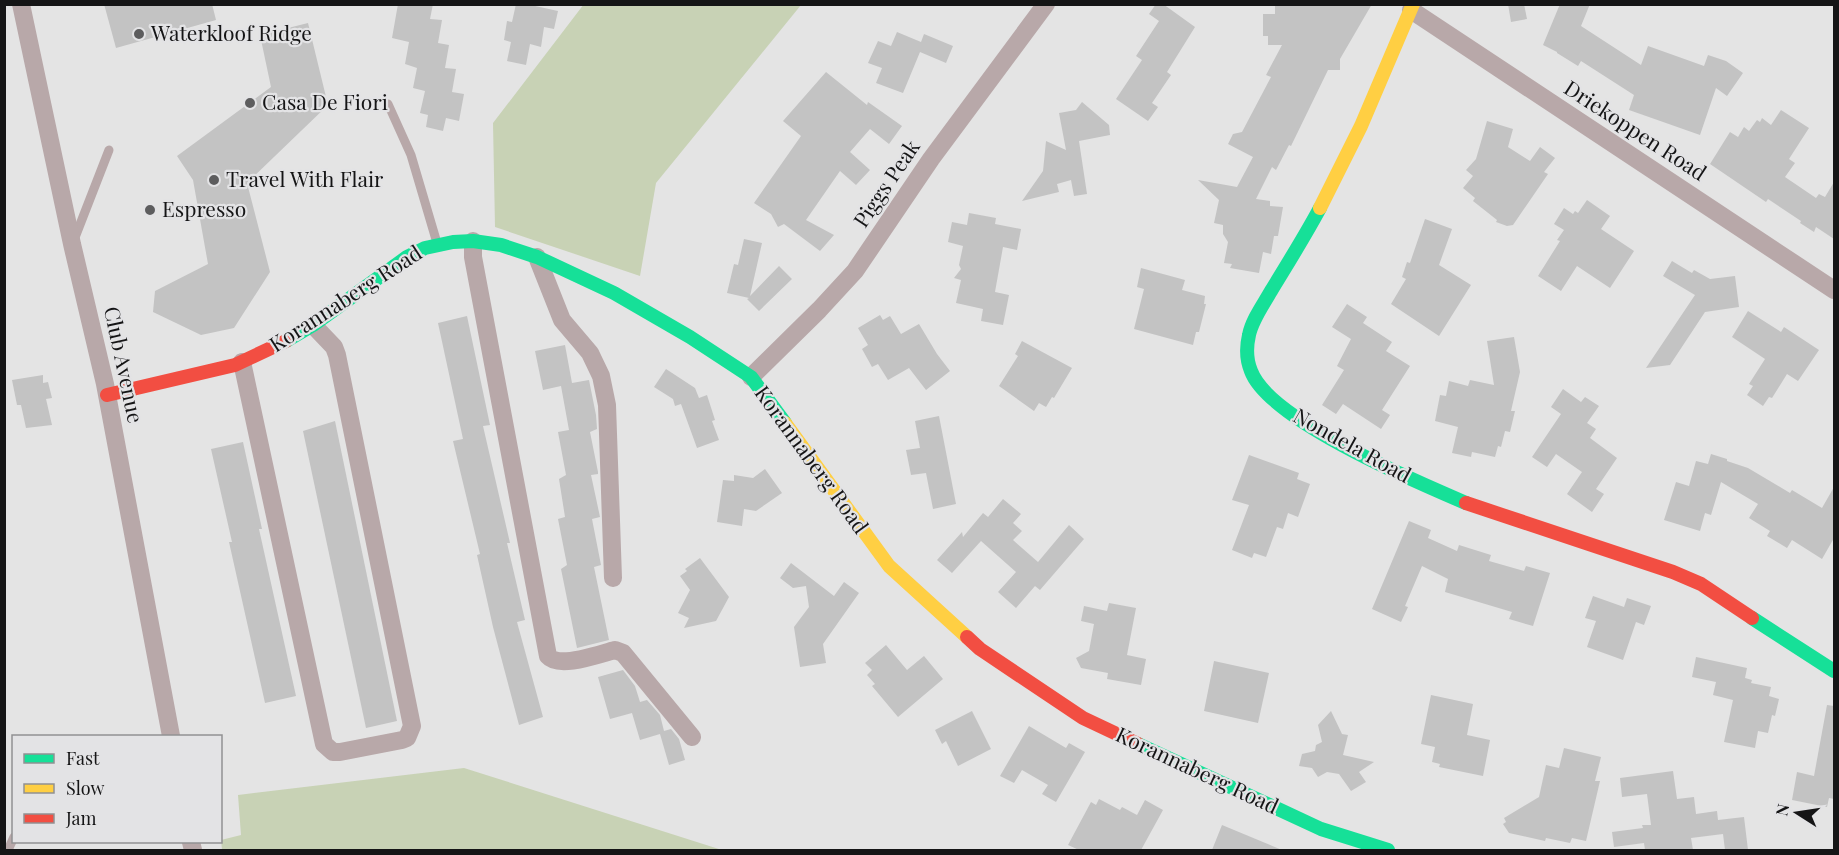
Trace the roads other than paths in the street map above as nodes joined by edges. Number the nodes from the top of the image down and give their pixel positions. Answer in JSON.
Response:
{"nodes":[{"id":1,"x":21,"y":4,"type":"edge"},
{"id":2,"x":1046,"y":4,"type":"edge"},
{"id":3,"x":1412,"y":7,"type":"edge"},
{"id":4,"x":388,"y":104,"type":"dead end"},
{"id":5,"x":109,"y":150,"type":"dead end"},
{"id":6,"x":473,"y":241,"type":"junction"},
{"id":7,"x":72,"y":244,"type":"junction"},
{"id":8,"x":437,"y":244,"type":"junction"},
{"id":9,"x":537,"y":257,"type":"junction"},
{"id":10,"x":1834,"y":290,"type":"edge"},
{"id":11,"x":313,"y":325,"type":"junction"},
{"id":12,"x":242,"y":362,"type":"junction"},
{"id":13,"x":751,"y":377,"type":"junction"},
{"id":14,"x":107,"y":395,"type":"junction"},
{"id":15,"x":613,"y":578,"type":"dead end"},
{"id":16,"x":1834,"y":671,"type":"edge"},
{"id":17,"x":171,"y":735,"type":"edge"},
{"id":18,"x":692,"y":737,"type":"dead end"},
{"id":19,"x":1388,"y":850,"type":"edge"}],
"edges":[{"from":1,"to":7,"type":"street","name":"Club Avenue"},
{"from":2,"to":13,"type":"street","name":"Piggs Peak"},
{"from":3,"to":10,"type":"street","name":"Driekoppen Road"},
{"from":3,"to":16,"type":"street","name":"Nondela Road"},
{"from":4,"to":8,"type":"lane"},
{"from":5,"to":7,"type":"lane"},
{"from":6,"to":8,"type":"street","name":"Korannaberg Road"},
{"from":6,"to":9,"type":"street","name":"Korannaberg Road"},
{"from":6,"to":18,"type":"street"},
{"from":7,"to":14,"type":"street","name":"Club Avenue"},
{"from":8,"to":11,"type":"street","name":"Korannaberg Road"},
{"from":9,"to":13,"type":"street","name":"Korannaberg Road"},
{"from":9,"to":15,"type":"street"},
{"from":11,"to":12,"type":"street","name":"Korannaberg Road"},
{"from":11,"to":12,"type":"street"},
{"from":12,"to":14,"type":"street","name":"Korannaberg Road"},
{"from":13,"to":19,"type":"street","name":"Korannaberg Road"},
{"from":14,"to":17,"type":"street","name":"Club Avenue"}]}
